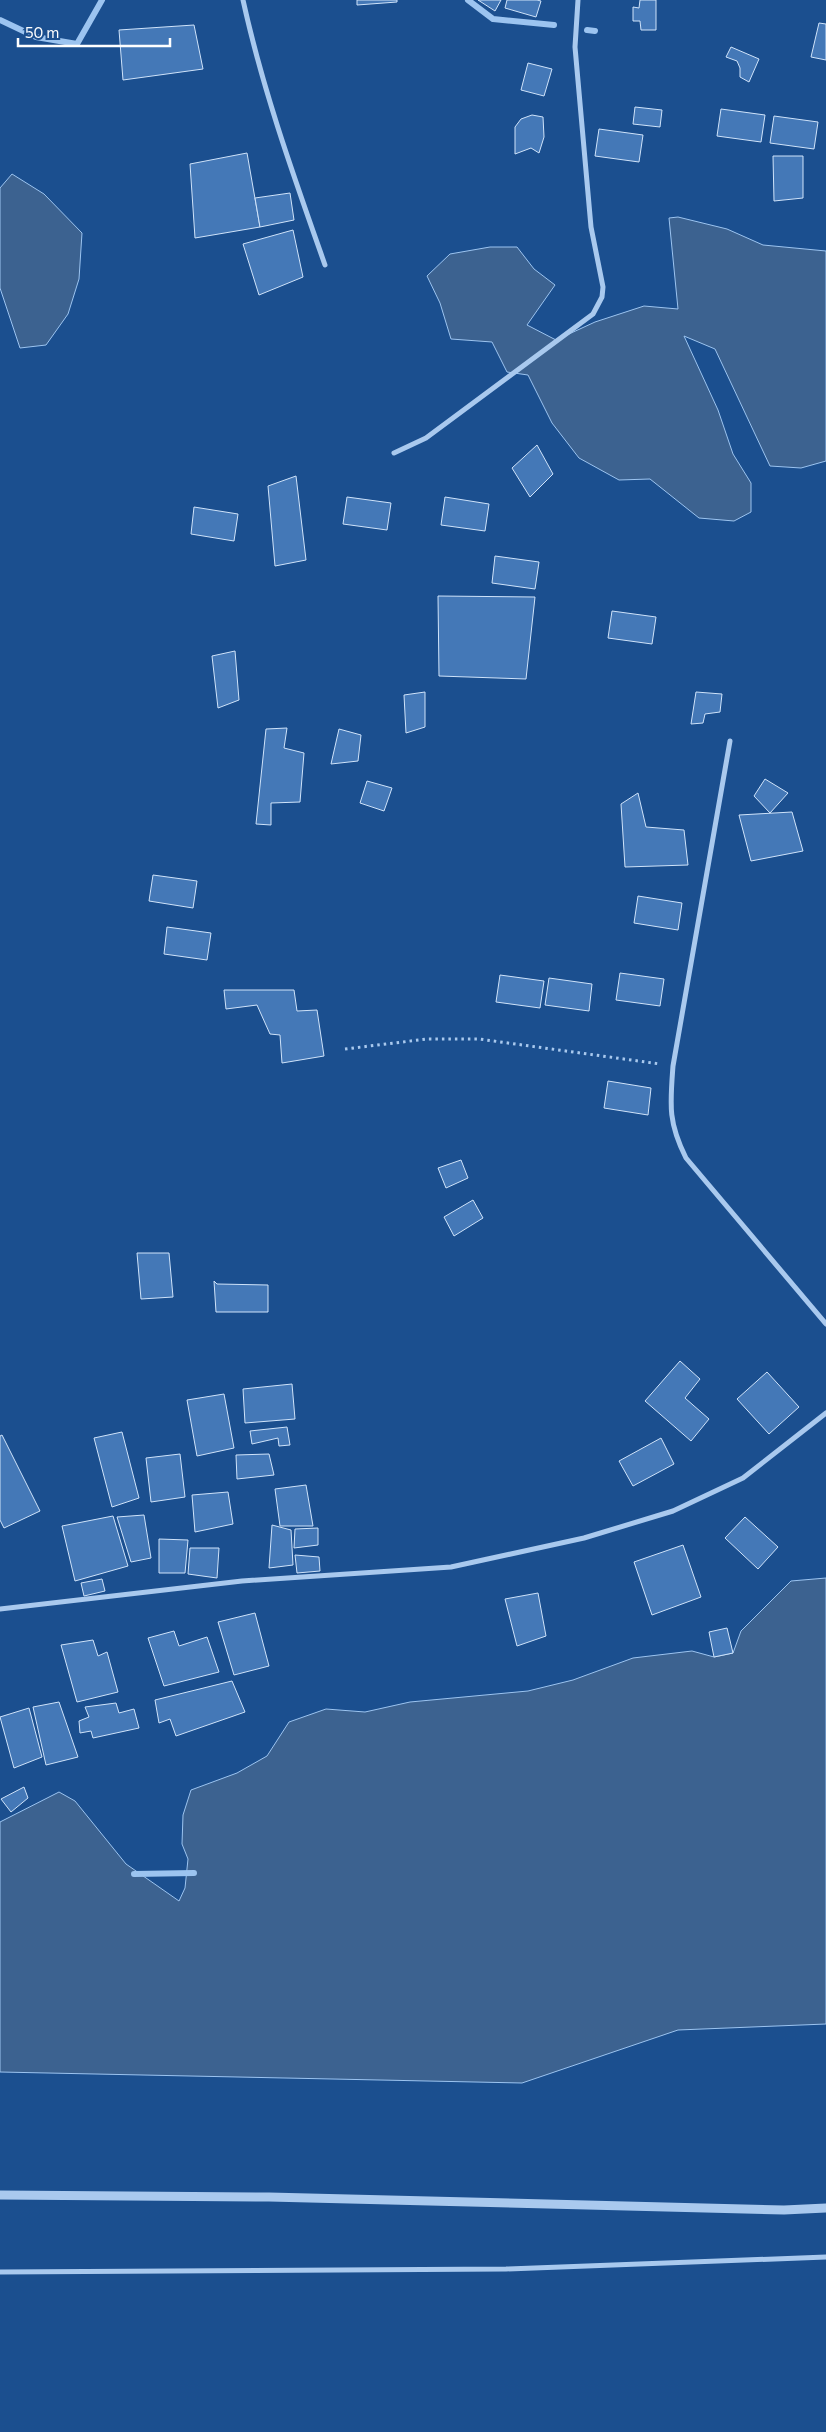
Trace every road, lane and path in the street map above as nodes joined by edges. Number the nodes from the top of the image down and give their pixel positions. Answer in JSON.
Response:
{"nodes":[{"id":1,"x":242,"y":0,"type":"edge"},
{"id":2,"x":578,"y":0,"type":"edge"},
{"id":3,"x":325,"y":265,"type":"dead end"},
{"id":4,"x":394,"y":453,"type":"dead end"},
{"id":5,"x":730,"y":741,"type":"dead end"},
{"id":6,"x":345,"y":1049,"type":"dead end"},
{"id":7,"x":673,"y":1066,"type":"junction"},
{"id":8,"x":826,"y":1324,"type":"edge"},
{"id":9,"x":826,"y":1413,"type":"edge"},
{"id":10,"x":0,"y":1609,"type":"edge"},
{"id":11,"x":0,"y":2195,"type":"edge"},
{"id":12,"x":826,"y":2208,"type":"edge"},
{"id":13,"x":826,"y":2257,"type":"edge"},
{"id":14,"x":0,"y":2272,"type":"edge"}],
"edges":[{"from":1,"to":3,"type":"street"},
{"from":2,"to":4,"type":"street"},
{"from":5,"to":7,"type":"street"},
{"from":6,"to":7,"type":"path"},
{"from":7,"to":8,"type":"street"},
{"from":9,"to":10,"type":"street"},
{"from":11,"to":12,"type":"street"},
{"from":13,"to":14,"type":"street"}]}
